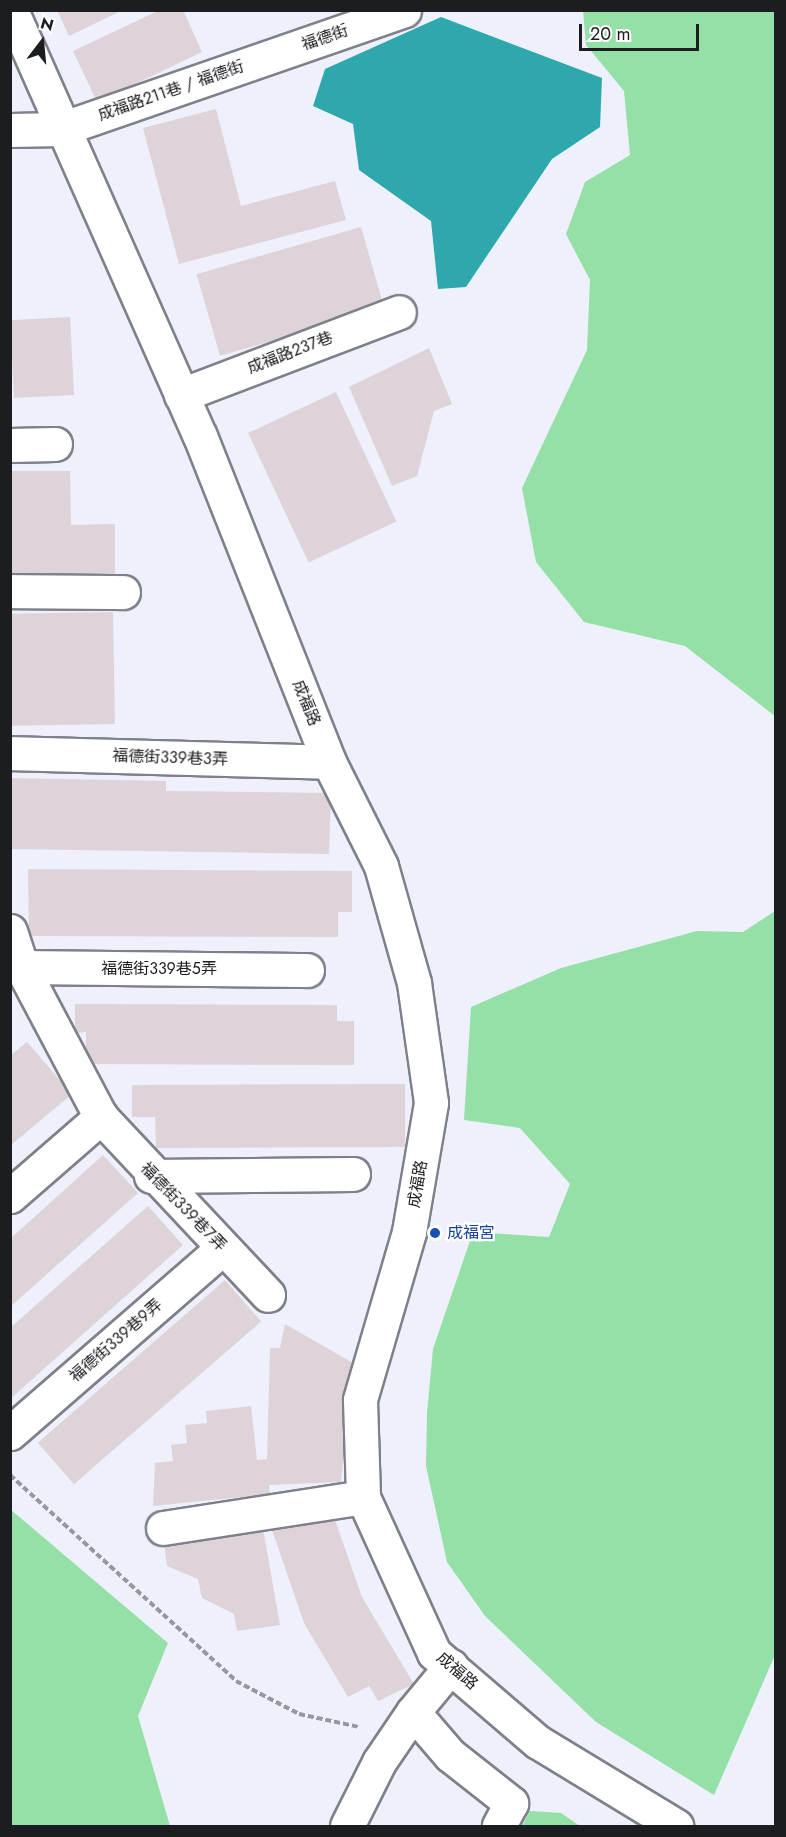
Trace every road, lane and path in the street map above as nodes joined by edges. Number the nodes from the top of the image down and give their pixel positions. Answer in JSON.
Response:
{"nodes":[{"id":1,"x":11,"y":10,"type":"edge"},
{"id":2,"x":404,"y":10,"type":"edge"},
{"id":3,"x":280,"y":54,"type":"joint"},
{"id":4,"x":61,"y":129,"type":"junction"},
{"id":5,"x":10,"y":130,"type":"edge"},
{"id":6,"x":399,"y":312,"type":"dead end"},
{"id":7,"x":181,"y":395,"type":"junction"},
{"id":8,"x":55,"y":444,"type":"dead end"},
{"id":9,"x":10,"y":445,"type":"edge"},
{"id":10,"x":10,"y":591,"type":"edge"},
{"id":11,"x":123,"y":592,"type":"dead end"},
{"id":12,"x":10,"y":753,"type":"edge"},
{"id":13,"x":329,"y":762,"type":"junction"},
{"id":14,"x":10,"y":931,"type":"edge"},
{"id":15,"x":16,"y":968,"type":"edge"},
{"id":16,"x":307,"y":970,"type":"dead end"},
{"id":17,"x":101,"y":1118,"type":"junction"},
{"id":18,"x":353,"y":1174,"type":"dead end"},
{"id":19,"x":151,"y":1176,"type":"junction"},
{"id":20,"x":10,"y":1196,"type":"edge"},
{"id":21,"x":222,"y":1249,"type":"junction"},
{"id":22,"x":268,"y":1295,"type":"dead end"},
{"id":23,"x":10,"y":1433,"type":"edge"},
{"id":24,"x":10,"y":1475,"type":"edge"},
{"id":25,"x":363,"y":1497,"type":"junction"},
{"id":26,"x":163,"y":1528,"type":"dead end"},
{"id":27,"x":451,"y":1666,"type":"junction"},
{"id":28,"x":413,"y":1712,"type":"junction"},
{"id":29,"x":347,"y":1827,"type":"edge"},
{"id":30,"x":499,"y":1827,"type":"edge"},
{"id":31,"x":676,"y":1827,"type":"edge"}],
"edges":[{"from":1,"to":4,"type":"street"},
{"from":2,"to":3,"type":"street","name":"福德街"},
{"from":3,"to":4,"type":"street","name":"成福路211巷 / 福德街"},
{"from":4,"to":5,"type":"street"},
{"from":4,"to":7,"type":"street","name":"成福路"},
{"from":6,"to":7,"type":"street","name":"成福路237巷"},
{"from":7,"to":13,"type":"street","name":"成福路"},
{"from":8,"to":9,"type":"street"},
{"from":10,"to":11,"type":"street"},
{"from":12,"to":13,"type":"street","name":"福德街339巷3弄"},
{"from":13,"to":25,"type":"street","name":"成福路"},
{"from":14,"to":15,"type":"street","name":"福德街339巷7弄"},
{"from":15,"to":16,"type":"street","name":"福德街339巷5弄"},
{"from":15,"to":17,"type":"street","name":"福德街339巷7弄"},
{"from":17,"to":19,"type":"street","name":"福德街339巷7弄"},
{"from":17,"to":20,"type":"street"},
{"from":18,"to":19,"type":"street"},
{"from":19,"to":21,"type":"street","name":"福德街339巷7弄"},
{"from":21,"to":22,"type":"street","name":"福德街339巷7弄"},
{"from":21,"to":23,"type":"street","name":"福德街339巷9弄"},
{"from":24,"to":28,"type":"path"},
{"from":25,"to":26,"type":"street"},
{"from":25,"to":27,"type":"street","name":"成福路"},
{"from":27,"to":28,"type":"street"},
{"from":27,"to":31,"type":"street","name":"成福路"},
{"from":28,"to":29,"type":"street"},
{"from":28,"to":30,"type":"street"}]}
